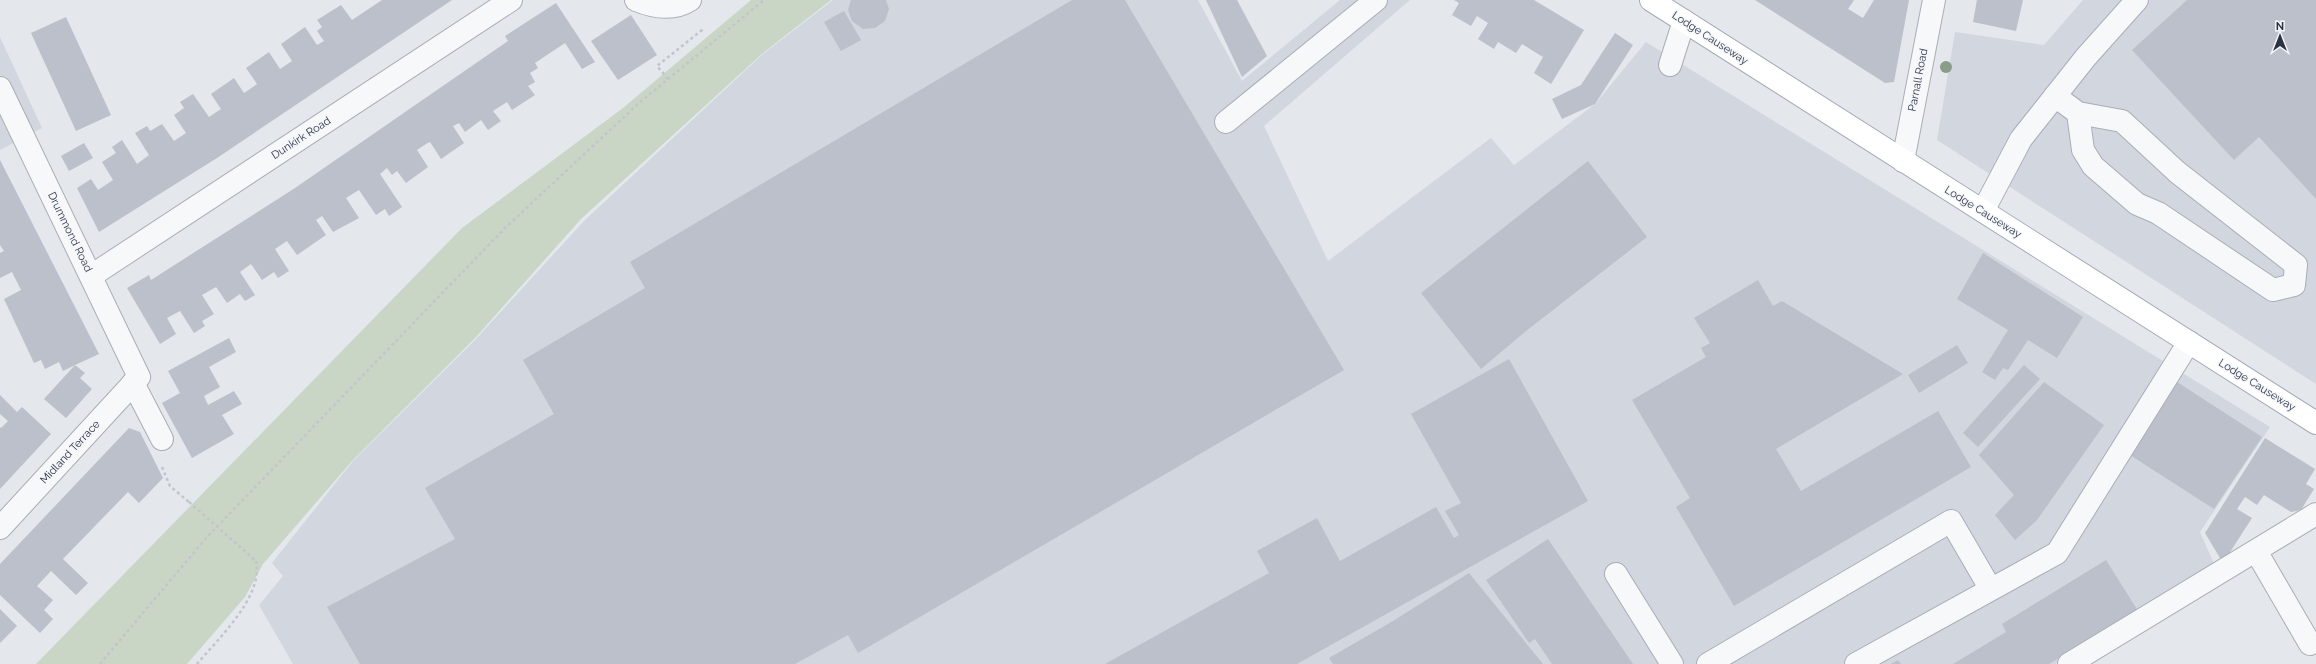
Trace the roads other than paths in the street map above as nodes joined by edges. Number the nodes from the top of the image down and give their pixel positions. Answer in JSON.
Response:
{"nodes":[{"id":1,"x":511,"y":0,"type":"edge"},
{"id":2,"x":636,"y":0,"type":"edge"},
{"id":3,"x":1376,"y":0,"type":"edge"},
{"id":4,"x":1651,"y":0,"type":"edge"},
{"id":5,"x":1934,"y":0,"type":"edge"},
{"id":6,"x":2136,"y":0,"type":"edge"},
{"id":7,"x":689,"y":1,"type":"edge"},
{"id":8,"x":1684,"y":21,"type":"junction"},
{"id":9,"x":1670,"y":65,"type":"dead end"},
{"id":10,"x":0,"y":88,"type":"edge"},
{"id":11,"x":2054,"y":96,"type":"junction"},
{"id":12,"x":2078,"y":113,"type":"junction"},
{"id":13,"x":1226,"y":122,"type":"dead end"},
{"id":14,"x":1903,"y":161,"type":"junction"},
{"id":15,"x":1983,"y":211,"type":"junction"},
{"id":16,"x":91,"y":276,"type":"junction"},
{"id":17,"x":2189,"y":342,"type":"junction"},
{"id":18,"x":136,"y":380,"type":"junction"},
{"id":19,"x":2316,"y":423,"type":"edge"},
{"id":20,"x":162,"y":439,"type":"dead end"},
{"id":21,"x":2316,"y":514,"type":"edge"},
{"id":22,"x":0,"y":528,"type":"edge"},
{"id":23,"x":2256,"y":551,"type":"junction"},
{"id":24,"x":1616,"y":574,"type":"dead end"},
{"id":25,"x":1990,"y":588,"type":"junction"},
{"id":26,"x":2310,"y":644,"type":"dead end"},
{"id":27,"x":1672,"y":664,"type":"edge"},
{"id":28,"x":1708,"y":664,"type":"edge"},
{"id":29,"x":1856,"y":664,"type":"edge"},
{"id":30,"x":2069,"y":664,"type":"edge"}],
"edges":[{"from":1,"to":16,"type":"street","name":"Dunkirk Road"},
{"from":2,"to":7,"type":"street"},
{"from":3,"to":13,"type":"street"},
{"from":4,"to":8,"type":"main road","name":"Lodge Causeway"},
{"from":5,"to":14,"type":"street","name":"Parnall Road"},
{"from":6,"to":11,"type":"street"},
{"from":8,"to":9,"type":"street"},
{"from":8,"to":14,"type":"main road","name":"Lodge Causeway"},
{"from":10,"to":16,"type":"street","name":"Drummond Road"},
{"from":11,"to":12,"type":"street"},
{"from":11,"to":15,"type":"street"},
{"from":12,"to":12,"type":"street"},
{"from":14,"to":15,"type":"main road","name":"Lodge Causeway"},
{"from":15,"to":17,"type":"main road","name":"Lodge Causeway"},
{"from":16,"to":18,"type":"street","name":"Drummond Road"},
{"from":17,"to":19,"type":"main road","name":"Lodge Causeway"},
{"from":17,"to":25,"type":"street"},
{"from":18,"to":20,"type":"street","name":"Drummond Road"},
{"from":18,"to":22,"type":"street","name":"Midland Terrace"},
{"from":21,"to":23,"type":"street"},
{"from":23,"to":26,"type":"street"},
{"from":23,"to":30,"type":"street"},
{"from":24,"to":27,"type":"street"},
{"from":25,"to":28,"type":"street"},
{"from":25,"to":29,"type":"street"}]}
